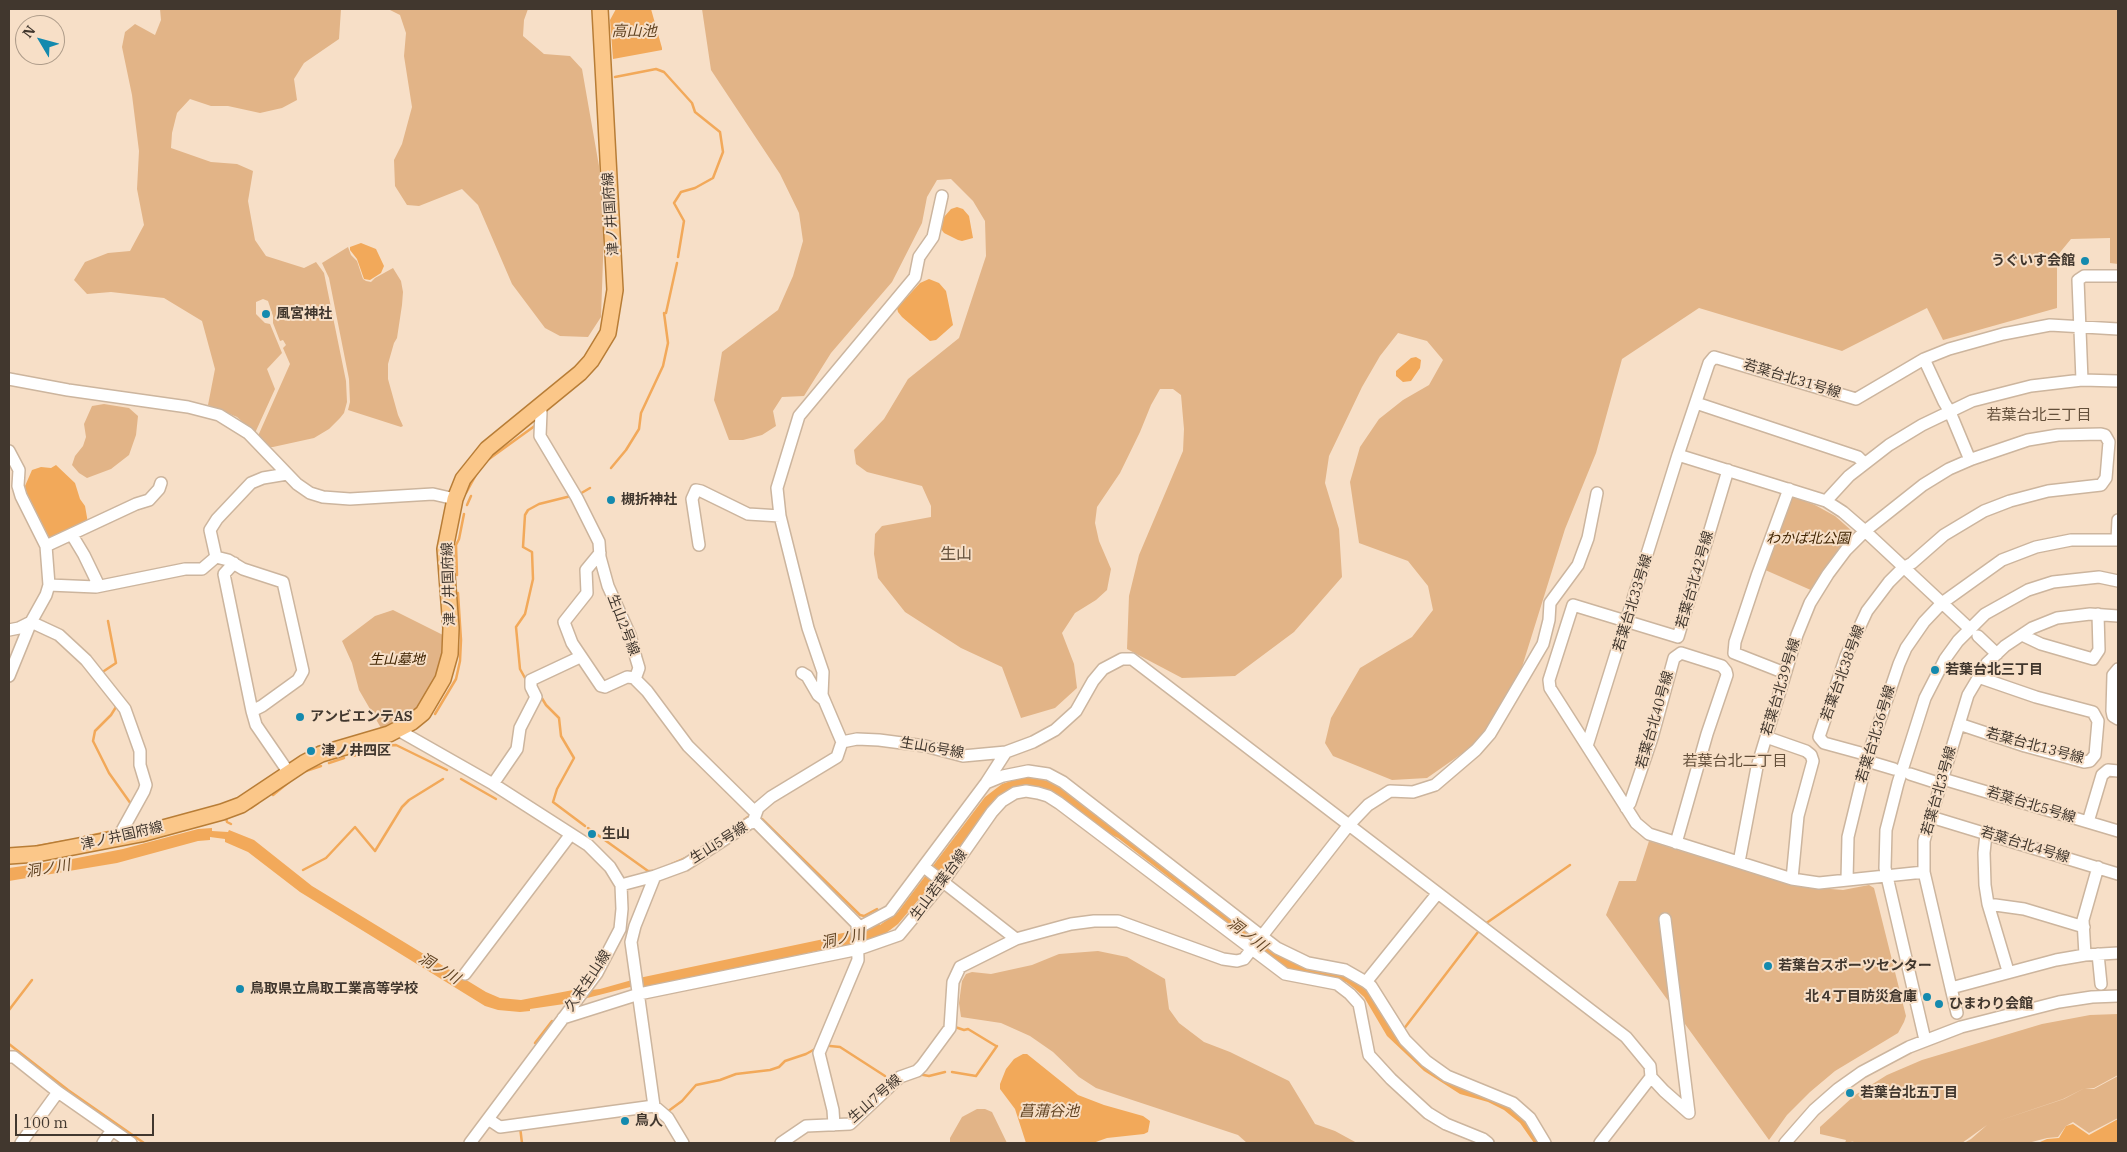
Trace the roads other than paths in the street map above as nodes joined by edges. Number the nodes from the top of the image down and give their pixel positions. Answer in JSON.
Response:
{"nodes":[{"id":1,"x":600,"y":9,"type":"edge"},
{"id":2,"x":942,"y":196,"type":"dead end"},
{"id":3,"x":2118,"y":276,"type":"edge"},
{"id":4,"x":2080,"y":326,"type":"junction"},
{"id":5,"x":2118,"y":329,"type":"edge"},
{"id":6,"x":1924,"y":359,"type":"junction"},
{"id":7,"x":9,"y":379,"type":"edge"},
{"id":8,"x":2082,"y":380,"type":"junction"},
{"id":9,"x":2118,"y":381,"type":"edge"},
{"id":10,"x":1696,"y":403,"type":"junction"},
{"id":11,"x":539,"y":407,"type":"junction"},
{"id":12,"x":1950,"y":412,"type":"junction"},
{"id":13,"x":9,"y":451,"type":"edge"},
{"id":14,"x":1678,"y":455,"type":"junction"},
{"id":15,"x":1970,"y":460,"type":"junction"},
{"id":16,"x":1864,"y":463,"type":"junction"},
{"id":17,"x":1728,"y":470,"type":"junction"},
{"id":18,"x":287,"y":474,"type":"junction"},
{"id":19,"x":161,"y":483,"type":"dead end"},
{"id":20,"x":1789,"y":489,"type":"junction"},
{"id":21,"x":1597,"y":493,"type":"dead end"},
{"id":22,"x":456,"y":499,"type":"junction"},
{"id":23,"x":1826,"y":501,"type":"junction"},
{"id":24,"x":780,"y":516,"type":"junction"},
{"id":25,"x":2118,"y":520,"type":"edge"},
{"id":26,"x":1865,"y":531,"type":"junction"},
{"id":27,"x":72,"y":535,"type":"junction"},
{"id":28,"x":2118,"y":540,"type":"edge"},
{"id":29,"x":46,"y":546,"type":"junction"},
{"id":30,"x":699,"y":546,"type":"dead end"},
{"id":31,"x":600,"y":553,"type":"junction"},
{"id":32,"x":216,"y":557,"type":"junction"},
{"id":33,"x":234,"y":563,"type":"junction"},
{"id":34,"x":1903,"y":568,"type":"junction"},
{"id":35,"x":2118,"y":581,"type":"edge"},
{"id":36,"x":49,"y":585,"type":"junction"},
{"id":37,"x":99,"y":586,"type":"junction"},
{"id":38,"x":1942,"y":603,"type":"junction"},
{"id":39,"x":2098,"y":614,"type":"junction"},
{"id":40,"x":2118,"y":616,"type":"edge"},
{"id":41,"x":1627,"y":621,"type":"junction"},
{"id":42,"x":32,"y":622,"type":"junction"},
{"id":43,"x":9,"y":630,"type":"edge"},
{"id":44,"x":1974,"y":633,"type":"junction"},
{"id":45,"x":2022,"y":635,"type":"junction"},
{"id":46,"x":1997,"y":654,"type":"junction"},
{"id":47,"x":580,"y":657,"type":"junction"},
{"id":48,"x":2118,"y":669,"type":"edge"},
{"id":49,"x":802,"y":673,"type":"dead end"},
{"id":50,"x":1785,"y":673,"type":"junction"},
{"id":51,"x":9,"y":676,"type":"edge"},
{"id":52,"x":1978,"y":677,"type":"junction"},
{"id":53,"x":636,"y":678,"type":"junction"},
{"id":54,"x":823,"y":698,"type":"junction"},
{"id":55,"x":252,"y":711,"type":"junction"},
{"id":56,"x":2118,"y":719,"type":"edge"},
{"id":57,"x":1959,"y":724,"type":"junction"},
{"id":58,"x":398,"y":730,"type":"junction"},
{"id":59,"x":1766,"y":737,"type":"junction"},
{"id":60,"x":842,"y":742,"type":"junction"},
{"id":61,"x":1587,"y":746,"type":"junction"},
{"id":62,"x":1006,"y":752,"type":"junction"},
{"id":63,"x":1868,"y":758,"type":"junction"},
{"id":64,"x":1894,"y":769,"type":"dead end"},
{"id":65,"x":2118,"y":771,"type":"edge"},
{"id":66,"x":289,"y":773,"type":"junction"},
{"id":67,"x":1910,"y":774,"type":"dead end"},
{"id":68,"x":1942,"y":781,"type":"junction"},
{"id":69,"x":986,"y":783,"type":"junction"},
{"id":70,"x":493,"y":784,"type":"junction"},
{"id":71,"x":1626,"y":808,"type":"junction"},
{"id":72,"x":1931,"y":817,"type":"junction"},
{"id":73,"x":754,"y":818,"type":"junction"},
{"id":74,"x":2088,"y":822,"type":"junction"},
{"id":75,"x":1348,"y":826,"type":"junction"},
{"id":76,"x":2118,"y":831,"type":"edge"},
{"id":77,"x":571,"y":834,"type":"junction"},
{"id":78,"x":1986,"y":834,"type":"junction"},
{"id":79,"x":118,"y":838,"type":"junction"},
{"id":80,"x":1676,"y":843,"type":"junction"},
{"id":81,"x":9,"y":856,"type":"edge"},
{"id":82,"x":1739,"y":862,"type":"junction"},
{"id":83,"x":924,"y":867,"type":"junction"},
{"id":84,"x":2098,"y":868,"type":"junction"},
{"id":85,"x":1924,"y":872,"type":"junction"},
{"id":86,"x":2118,"y":874,"type":"edge"},
{"id":87,"x":655,"y":876,"type":"junction"},
{"id":88,"x":1886,"y":876,"type":"junction"},
{"id":89,"x":1792,"y":878,"type":"junction"},
{"id":90,"x":1847,"y":880,"type":"junction"},
{"id":91,"x":943,"y":882,"type":"junction"},
{"id":92,"x":621,"y":885,"type":"junction"},
{"id":93,"x":1437,"y":894,"type":"junction"},
{"id":94,"x":1988,"y":904,"type":"junction"},
{"id":95,"x":1665,"y":918,"type":"dead end"},
{"id":96,"x":2084,"y":927,"type":"junction"},
{"id":97,"x":858,"y":928,"type":"junction"},
{"id":98,"x":1263,"y":936,"type":"junction"},
{"id":99,"x":1016,"y":939,"type":"junction"},
{"id":100,"x":859,"y":949,"type":"junction"},
{"id":101,"x":1253,"y":950,"type":"junction"},
{"id":102,"x":2118,"y":953,"type":"edge"},
{"id":103,"x":2098,"y":954,"type":"junction"},
{"id":104,"x":2085,"y":955,"type":"junction"},
{"id":105,"x":2008,"y":972,"type":"junction"},
{"id":106,"x":465,"y":974,"type":"dead end"},
{"id":107,"x":1366,"y":982,"type":"junction"},
{"id":108,"x":2101,"y":984,"type":"dead end"},
{"id":109,"x":1951,"y":988,"type":"junction"},
{"id":110,"x":639,"y":994,"type":"junction"},
{"id":111,"x":2118,"y":996,"type":"edge"},
{"id":112,"x":1957,"y":1013,"type":"dead end"},
{"id":113,"x":563,"y":1018,"type":"junction"},
{"id":114,"x":1925,"y":1040,"type":"junction"},
{"id":115,"x":9,"y":1057,"type":"edge"},
{"id":116,"x":1651,"y":1077,"type":"junction"},
{"id":117,"x":58,"y":1092,"type":"junction"},
{"id":118,"x":654,"y":1106,"type":"junction"},
{"id":119,"x":488,"y":1119,"type":"junction"},
{"id":120,"x":834,"y":1125,"type":"junction"},
{"id":121,"x":112,"y":1130,"type":"junction"},
{"id":122,"x":21,"y":1143,"type":"edge"},
{"id":123,"x":103,"y":1143,"type":"edge"},
{"id":124,"x":131,"y":1143,"type":"edge"},
{"id":125,"x":470,"y":1143,"type":"edge"},
{"id":126,"x":683,"y":1143,"type":"edge"},
{"id":127,"x":781,"y":1143,"type":"edge"},
{"id":128,"x":1488,"y":1143,"type":"edge"},
{"id":129,"x":1545,"y":1143,"type":"edge"},
{"id":130,"x":1600,"y":1143,"type":"edge"},
{"id":131,"x":1785,"y":1143,"type":"edge"}],
"edges":[{"from":1,"to":11,"type":"main road","name":"津ノ井国府線"},
{"from":2,"to":24,"type":"street"},
{"from":3,"to":4,"type":"street"},
{"from":4,"to":5,"type":"street","name":"若葉台北31号線"},
{"from":4,"to":6,"type":"street","name":"若葉台北31号線"},
{"from":4,"to":8,"type":"street"},
{"from":6,"to":10,"type":"street","name":"若葉台北31号線"},
{"from":6,"to":12,"type":"street"},
{"from":7,"to":18,"type":"street"},
{"from":8,"to":9,"type":"street"},
{"from":8,"to":12,"type":"street"},
{"from":10,"to":14,"type":"street","name":"若葉台北31号線"},
{"from":10,"to":16,"type":"street"},
{"from":11,"to":22,"type":"main road","name":"津ノ井国府線"},
{"from":11,"to":31,"type":"street","name":"生山2号線"},
{"from":12,"to":15,"type":"street"},
{"from":12,"to":16,"type":"street"},
{"from":13,"to":29,"type":"street"},
{"from":14,"to":17,"type":"street"},
{"from":14,"to":41,"type":"street","name":"若葉台北33号線"},
{"from":15,"to":26,"type":"street","name":"若葉台北39号線"},
{"from":15,"to":34,"type":"street","name":"若葉台北39号線"},
{"from":16,"to":23,"type":"street"},
{"from":17,"to":20,"type":"street"},
{"from":17,"to":41,"type":"street","name":"若葉台北42号線"},
{"from":18,"to":22,"type":"street"},
{"from":18,"to":32,"type":"street"},
{"from":19,"to":27,"type":"street"},
{"from":20,"to":23,"type":"street"},
{"from":20,"to":50,"type":"street"},
{"from":21,"to":75,"type":"street"},
{"from":22,"to":58,"type":"main road","name":"津ノ井国府線"},
{"from":23,"to":26,"type":"street"},
{"from":24,"to":30,"type":"street"},
{"from":24,"to":54,"type":"street"},
{"from":25,"to":28,"type":"street"},
{"from":26,"to":34,"type":"street"},
{"from":26,"to":50,"type":"street","name":"若葉台北39号線"},
{"from":27,"to":29,"type":"street"},
{"from":27,"to":37,"type":"street"},
{"from":28,"to":38,"type":"street","name":"若葉台北36号線"},
{"from":29,"to":36,"type":"street"},
{"from":31,"to":47,"type":"street"},
{"from":31,"to":53,"type":"street","name":"生山2号線"},
{"from":32,"to":33,"type":"street"},
{"from":32,"to":37,"type":"street"},
{"from":33,"to":55,"type":"street"},
{"from":33,"to":55,"type":"street"},
{"from":34,"to":38,"type":"street"},
{"from":34,"to":63,"type":"street","name":"若葉台北38号線"},
{"from":35,"to":44,"type":"street"},
{"from":36,"to":37,"type":"street"},
{"from":36,"to":42,"type":"street"},
{"from":38,"to":44,"type":"street"},
{"from":38,"to":63,"type":"street","name":"若葉台北36号線"},
{"from":39,"to":40,"type":"street","name":"若葉台北3号線"},
{"from":39,"to":45,"type":"street","name":"若葉台北3号線"},
{"from":39,"to":45,"type":"street"},
{"from":41,"to":61,"type":"street","name":"若葉台北33号線"},
{"from":41,"to":61,"type":"street","name":"若葉台北42号線"},
{"from":42,"to":43,"type":"street"},
{"from":42,"to":51,"type":"street"},
{"from":42,"to":79,"type":"street"},
{"from":44,"to":46,"type":"street"},
{"from":44,"to":88,"type":"street"},
{"from":45,"to":46,"type":"street","name":"若葉台北3号線"},
{"from":46,"to":52,"type":"street","name":"若葉台北3号線"},
{"from":47,"to":53,"type":"street"},
{"from":47,"to":70,"type":"street"},
{"from":48,"to":56,"type":"street"},
{"from":49,"to":54,"type":"street"},
{"from":50,"to":59,"type":"street","name":"若葉台北39号線"},
{"from":52,"to":57,"type":"street","name":"若葉台北3号線"},
{"from":52,"to":57,"type":"street","name":"若葉台北13号線"},
{"from":53,"to":73,"type":"street"},
{"from":54,"to":60,"type":"street"},
{"from":55,"to":66,"type":"street"},
{"from":57,"to":68,"type":"street","name":"若葉台北3号線"},
{"from":58,"to":66,"type":"main road","name":"津ノ井国府線"},
{"from":58,"to":70,"type":"street"},
{"from":59,"to":82,"type":"street","name":"若葉台北39号線"},
{"from":59,"to":89,"type":"street"},
{"from":60,"to":62,"type":"street","name":"生山6号線"},
{"from":60,"to":73,"type":"street"},
{"from":61,"to":71,"type":"street"},
{"from":62,"to":69,"type":"street"},
{"from":62,"to":75,"type":"street","name":"生山6号線"},
{"from":63,"to":64,"type":"street"},
{"from":63,"to":90,"type":"street","name":"若葉台北36号線"},
{"from":65,"to":74,"type":"street"},
{"from":66,"to":79,"type":"main road","name":"津ノ井国府線"},
{"from":67,"to":68,"type":"street","name":"若葉台北5号線"},
{"from":68,"to":72,"type":"street","name":"若葉台北3号線"},
{"from":68,"to":74,"type":"street","name":"若葉台北5号線"},
{"from":69,"to":83,"type":"street"},
{"from":69,"to":98,"type":"street"},
{"from":70,"to":77,"type":"street"},
{"from":71,"to":80,"type":"street"},
{"from":71,"to":80,"type":"street","name":"若葉台北40号線"},
{"from":72,"to":78,"type":"street","name":"若葉台北4号線"},
{"from":72,"to":85,"type":"street","name":"若葉台北3号線"},
{"from":73,"to":87,"type":"street","name":"生山5号線"},
{"from":73,"to":97,"type":"street","name":"生山5号線"},
{"from":74,"to":76,"type":"street","name":"若葉台北5号線"},
{"from":75,"to":93,"type":"street"},
{"from":75,"to":98,"type":"street"},
{"from":77,"to":92,"type":"street"},
{"from":77,"to":106,"type":"street"},
{"from":78,"to":84,"type":"street","name":"若葉台北4号線"},
{"from":78,"to":94,"type":"street"},
{"from":79,"to":81,"type":"main road","name":"津ノ井国府線"},
{"from":80,"to":82,"type":"street"},
{"from":82,"to":89,"type":"street"},
{"from":83,"to":91,"type":"street"},
{"from":83,"to":97,"type":"street"},
{"from":84,"to":86,"type":"street","name":"若葉台北4号線"},
{"from":84,"to":96,"type":"street"},
{"from":85,"to":88,"type":"street"},
{"from":85,"to":109,"type":"street","name":"若葉台北3号線"},
{"from":87,"to":92,"type":"street","name":"生山5号線"},
{"from":87,"to":110,"type":"street"},
{"from":88,"to":90,"type":"street"},
{"from":88,"to":114,"type":"street"},
{"from":89,"to":90,"type":"street"},
{"from":91,"to":99,"type":"street"},
{"from":91,"to":100,"type":"street","name":"生山若葉台線"},
{"from":91,"to":101,"type":"street","name":"生山若葉台線"},
{"from":92,"to":113,"type":"street","name":"久末生山線"},
{"from":93,"to":107,"type":"street"},
{"from":93,"to":116,"type":"street"},
{"from":94,"to":96,"type":"street"},
{"from":94,"to":105,"type":"street"},
{"from":95,"to":116,"type":"street"},
{"from":96,"to":104,"type":"street"},
{"from":97,"to":100,"type":"street"},
{"from":98,"to":101,"type":"street"},
{"from":98,"to":107,"type":"street"},
{"from":99,"to":101,"type":"street","name":"生山7号線"},
{"from":99,"to":120,"type":"street","name":"生山7号線"},
{"from":100,"to":110,"type":"street","name":"生山若葉台線"},
{"from":100,"to":120,"type":"street"},
{"from":101,"to":128,"type":"street","name":"生山若葉台線"},
{"from":102,"to":103,"type":"street"},
{"from":103,"to":104,"type":"street"},
{"from":103,"to":108,"type":"street"},
{"from":104,"to":105,"type":"street"},
{"from":105,"to":109,"type":"street"},
{"from":107,"to":129,"type":"street"},
{"from":109,"to":112,"type":"street","name":"若葉台北3号線"},
{"from":110,"to":113,"type":"street","name":"生山若葉台線"},
{"from":110,"to":118,"type":"street"},
{"from":111,"to":114,"type":"street"},
{"from":113,"to":119,"type":"street","name":"久末生山線"},
{"from":114,"to":131,"type":"street"},
{"from":115,"to":117,"type":"street"},
{"from":116,"to":130,"type":"street"},
{"from":117,"to":121,"type":"street"},
{"from":117,"to":122,"type":"street"},
{"from":118,"to":119,"type":"street"},
{"from":118,"to":126,"type":"street"},
{"from":119,"to":125,"type":"street","name":"久末生山線"},
{"from":120,"to":127,"type":"street","name":"生山7号線"},
{"from":121,"to":123,"type":"street"},
{"from":121,"to":124,"type":"street"}]}
